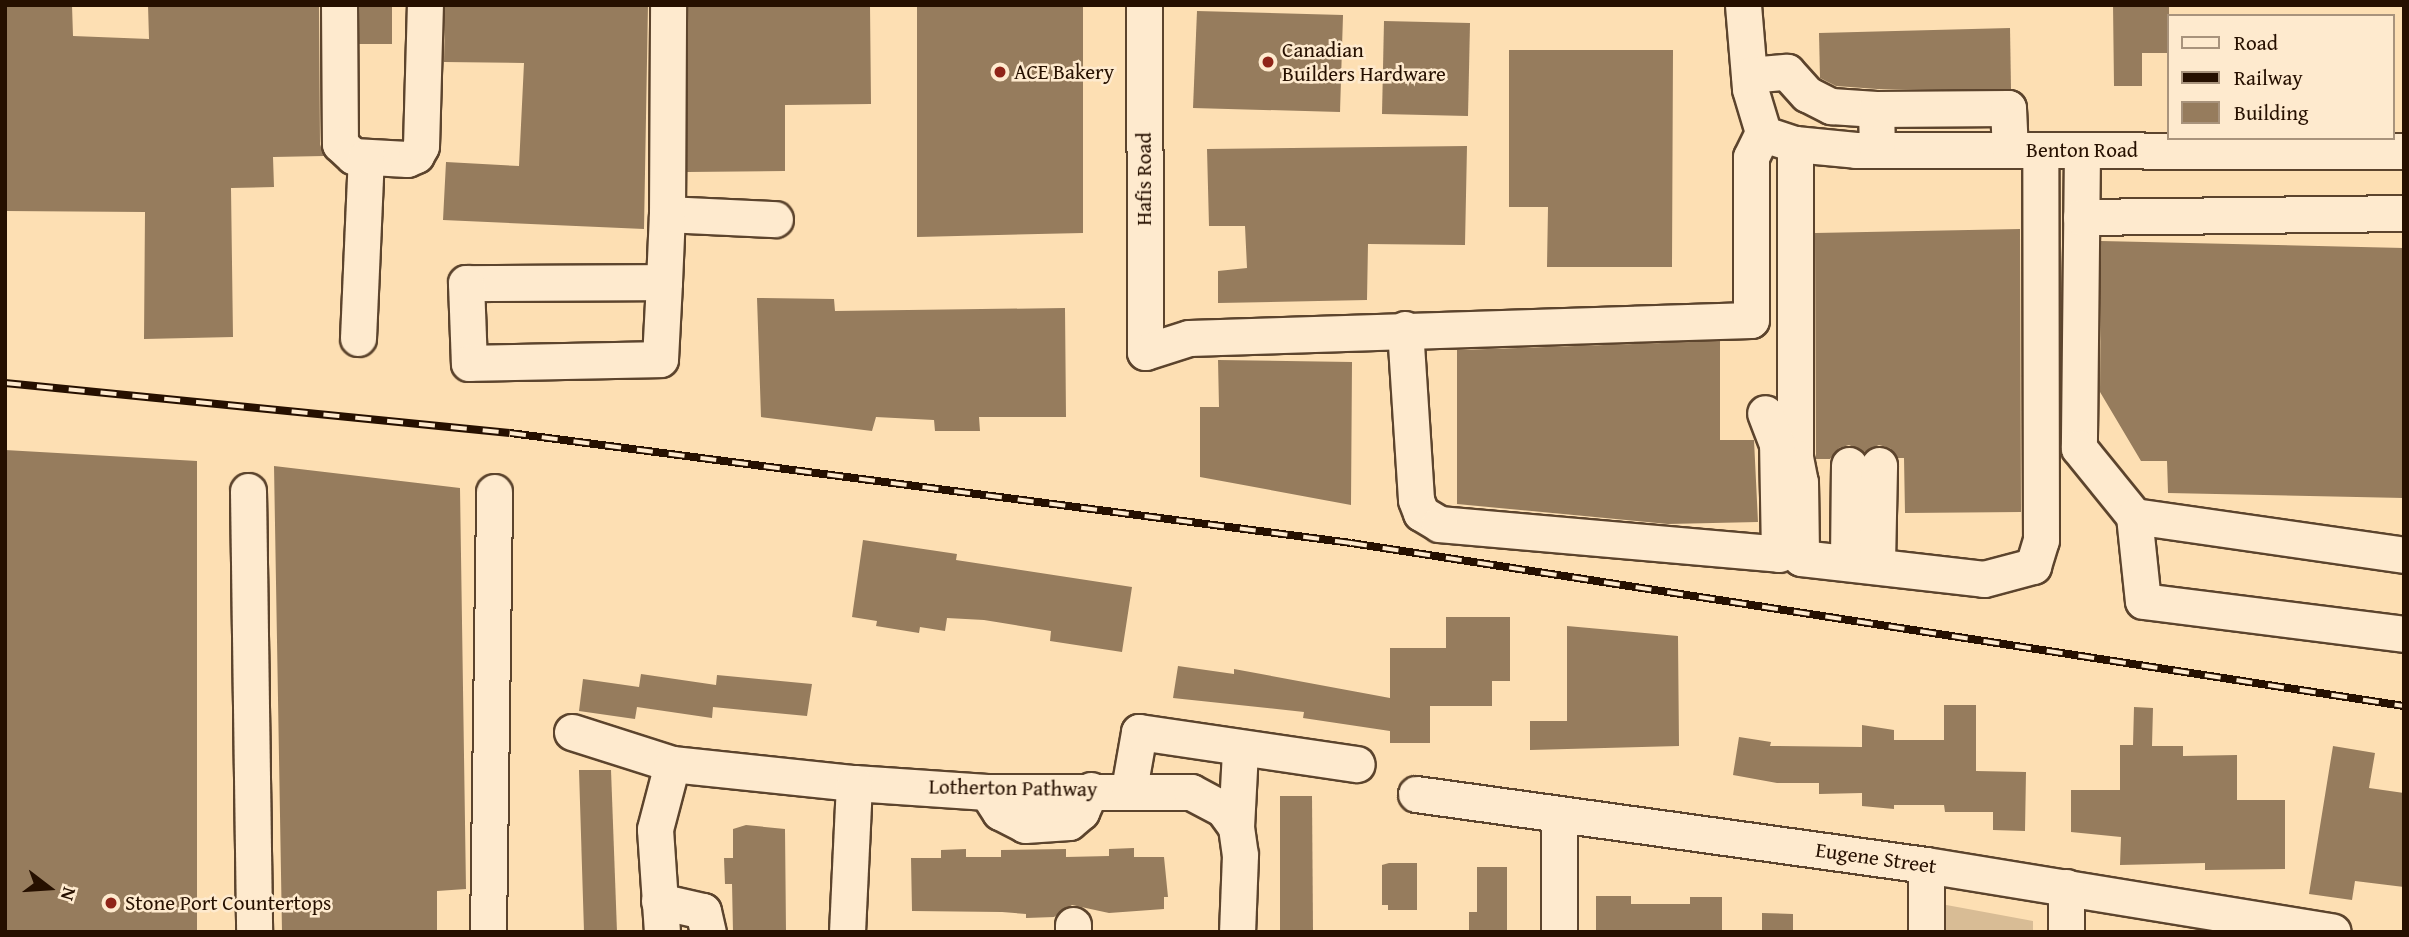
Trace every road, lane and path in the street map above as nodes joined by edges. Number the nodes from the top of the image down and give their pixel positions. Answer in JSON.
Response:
{"nodes":[{"id":1,"x":339,"y":5,"type":"edge"},
{"id":2,"x":402,"y":5,"type":"edge"},
{"id":3,"x":425,"y":5,"type":"edge"},
{"id":4,"x":668,"y":5,"type":"edge"},
{"id":5,"x":1144,"y":5,"type":"edge"},
{"id":6,"x":1743,"y":5,"type":"edge"},
{"id":7,"x":1749,"y":75,"type":"junction"},
{"id":8,"x":402,"y":109,"type":"dead end"},
{"id":9,"x":1876,"y":109,"type":"junction"},
{"id":10,"x":1779,"y":138,"type":"junction"},
{"id":11,"x":1877,"y":150,"type":"junction"},
{"id":12,"x":2025,"y":150,"type":"junction"},
{"id":13,"x":2082,"y":150,"type":"junction"},
{"id":14,"x":2404,"y":151,"type":"edge"},
{"id":15,"x":366,"y":158,"type":"junction"},
{"id":16,"x":667,"y":214,"type":"junction"},
{"id":17,"x":2404,"y":214,"type":"edge"},
{"id":18,"x":2081,"y":217,"type":"junction"},
{"id":19,"x":775,"y":219,"type":"dead end"},
{"id":20,"x":664,"y":282,"type":"junction"},
{"id":21,"x":1405,"y":329,"type":"junction"},
{"id":22,"x":358,"y":338,"type":"dead end"},
{"id":23,"x":1765,"y":413,"type":"dead end"},
{"id":24,"x":1864,"y":465,"type":"dead end"},
{"id":25,"x":248,"y":491,"type":"dead end"},
{"id":26,"x":494,"y":492,"type":"dead end"},
{"id":27,"x":2134,"y":516,"type":"junction"},
{"id":28,"x":2404,"y":555,"type":"edge"},
{"id":29,"x":1862,"y":562,"type":"junction"},
{"id":30,"x":2404,"y":634,"type":"edge"},
{"id":31,"x":572,"y":732,"type":"dead end"},
{"id":32,"x":1240,"y":750,"type":"junction"},
{"id":33,"x":672,"y":764,"type":"junction"},
{"id":34,"x":1357,"y":764,"type":"dead end"},
{"id":35,"x":854,"y":783,"type":"junction"},
{"id":36,"x":1129,"y":789,"type":"junction"},
{"id":37,"x":1416,"y":794,"type":"dead end"},
{"id":38,"x":1559,"y":814,"type":"junction"},
{"id":39,"x":1236,"y":827,"type":"junction"},
{"id":40,"x":1926,"y":865,"type":"junction"},
{"id":41,"x":2066,"y":887,"type":"junction"},
{"id":42,"x":660,"y":916,"type":"edge"},
{"id":43,"x":254,"y":932,"type":"edge"},
{"id":44,"x":488,"y":932,"type":"edge"},
{"id":45,"x":708,"y":932,"type":"edge"},
{"id":46,"x":847,"y":932,"type":"edge"},
{"id":47,"x":1237,"y":932,"type":"edge"},
{"id":48,"x":1559,"y":932,"type":"edge"},
{"id":49,"x":1926,"y":932,"type":"edge"},
{"id":50,"x":2066,"y":932,"type":"edge"},
{"id":51,"x":2333,"y":932,"type":"edge"}],
"edges":[{"from":1,"to":15,"type":"street"},
{"from":2,"to":8,"type":"street"},
{"from":3,"to":15,"type":"street"},
{"from":4,"to":16,"type":"street"},
{"from":5,"to":21,"type":"street","name":"Hafis Road"},
{"from":6,"to":7,"type":"street"},
{"from":7,"to":9,"type":"street"},
{"from":7,"to":10,"type":"street"},
{"from":9,"to":11,"type":"street"},
{"from":9,"to":12,"type":"street"},
{"from":10,"to":11,"type":"street","name":"Benton Road"},
{"from":10,"to":21,"type":"street"},
{"from":10,"to":29,"type":"street"},
{"from":11,"to":12,"type":"street","name":"Benton Road"},
{"from":12,"to":13,"type":"street","name":"Benton Road"},
{"from":12,"to":29,"type":"street"},
{"from":13,"to":14,"type":"street","name":"Benton Road"},
{"from":13,"to":18,"type":"street"},
{"from":15,"to":22,"type":"street"},
{"from":16,"to":19,"type":"street"},
{"from":16,"to":20,"type":"street"},
{"from":17,"to":18,"type":"street"},
{"from":18,"to":27,"type":"street"},
{"from":20,"to":20,"type":"street"},
{"from":21,"to":23,"type":"street"},
{"from":24,"to":29,"type":"street"},
{"from":25,"to":43,"type":"street"},
{"from":26,"to":44,"type":"street"},
{"from":27,"to":28,"type":"street"},
{"from":27,"to":30,"type":"street"},
{"from":31,"to":33,"type":"street","name":"Lotherton Pathway"},
{"from":32,"to":34,"type":"street"},
{"from":32,"to":36,"type":"street"},
{"from":32,"to":39,"type":"street"},
{"from":33,"to":35,"type":"street","name":"Lotherton Pathway"},
{"from":33,"to":42,"type":"street"},
{"from":35,"to":36,"type":"street","name":"Lotherton Pathway"},
{"from":35,"to":46,"type":"street"},
{"from":36,"to":39,"type":"street","name":"Lotherton Pathway"},
{"from":37,"to":38,"type":"street","name":"Eugene Street"},
{"from":38,"to":40,"type":"street","name":"Eugene Street"},
{"from":38,"to":48,"type":"street"},
{"from":39,"to":47,"type":"street"},
{"from":40,"to":41,"type":"street","name":"Eugene Street"},
{"from":40,"to":49,"type":"street"},
{"from":41,"to":50,"type":"street"},
{"from":41,"to":51,"type":"street","name":"Eugene Street"},
{"from":42,"to":45,"type":"street"}]}
